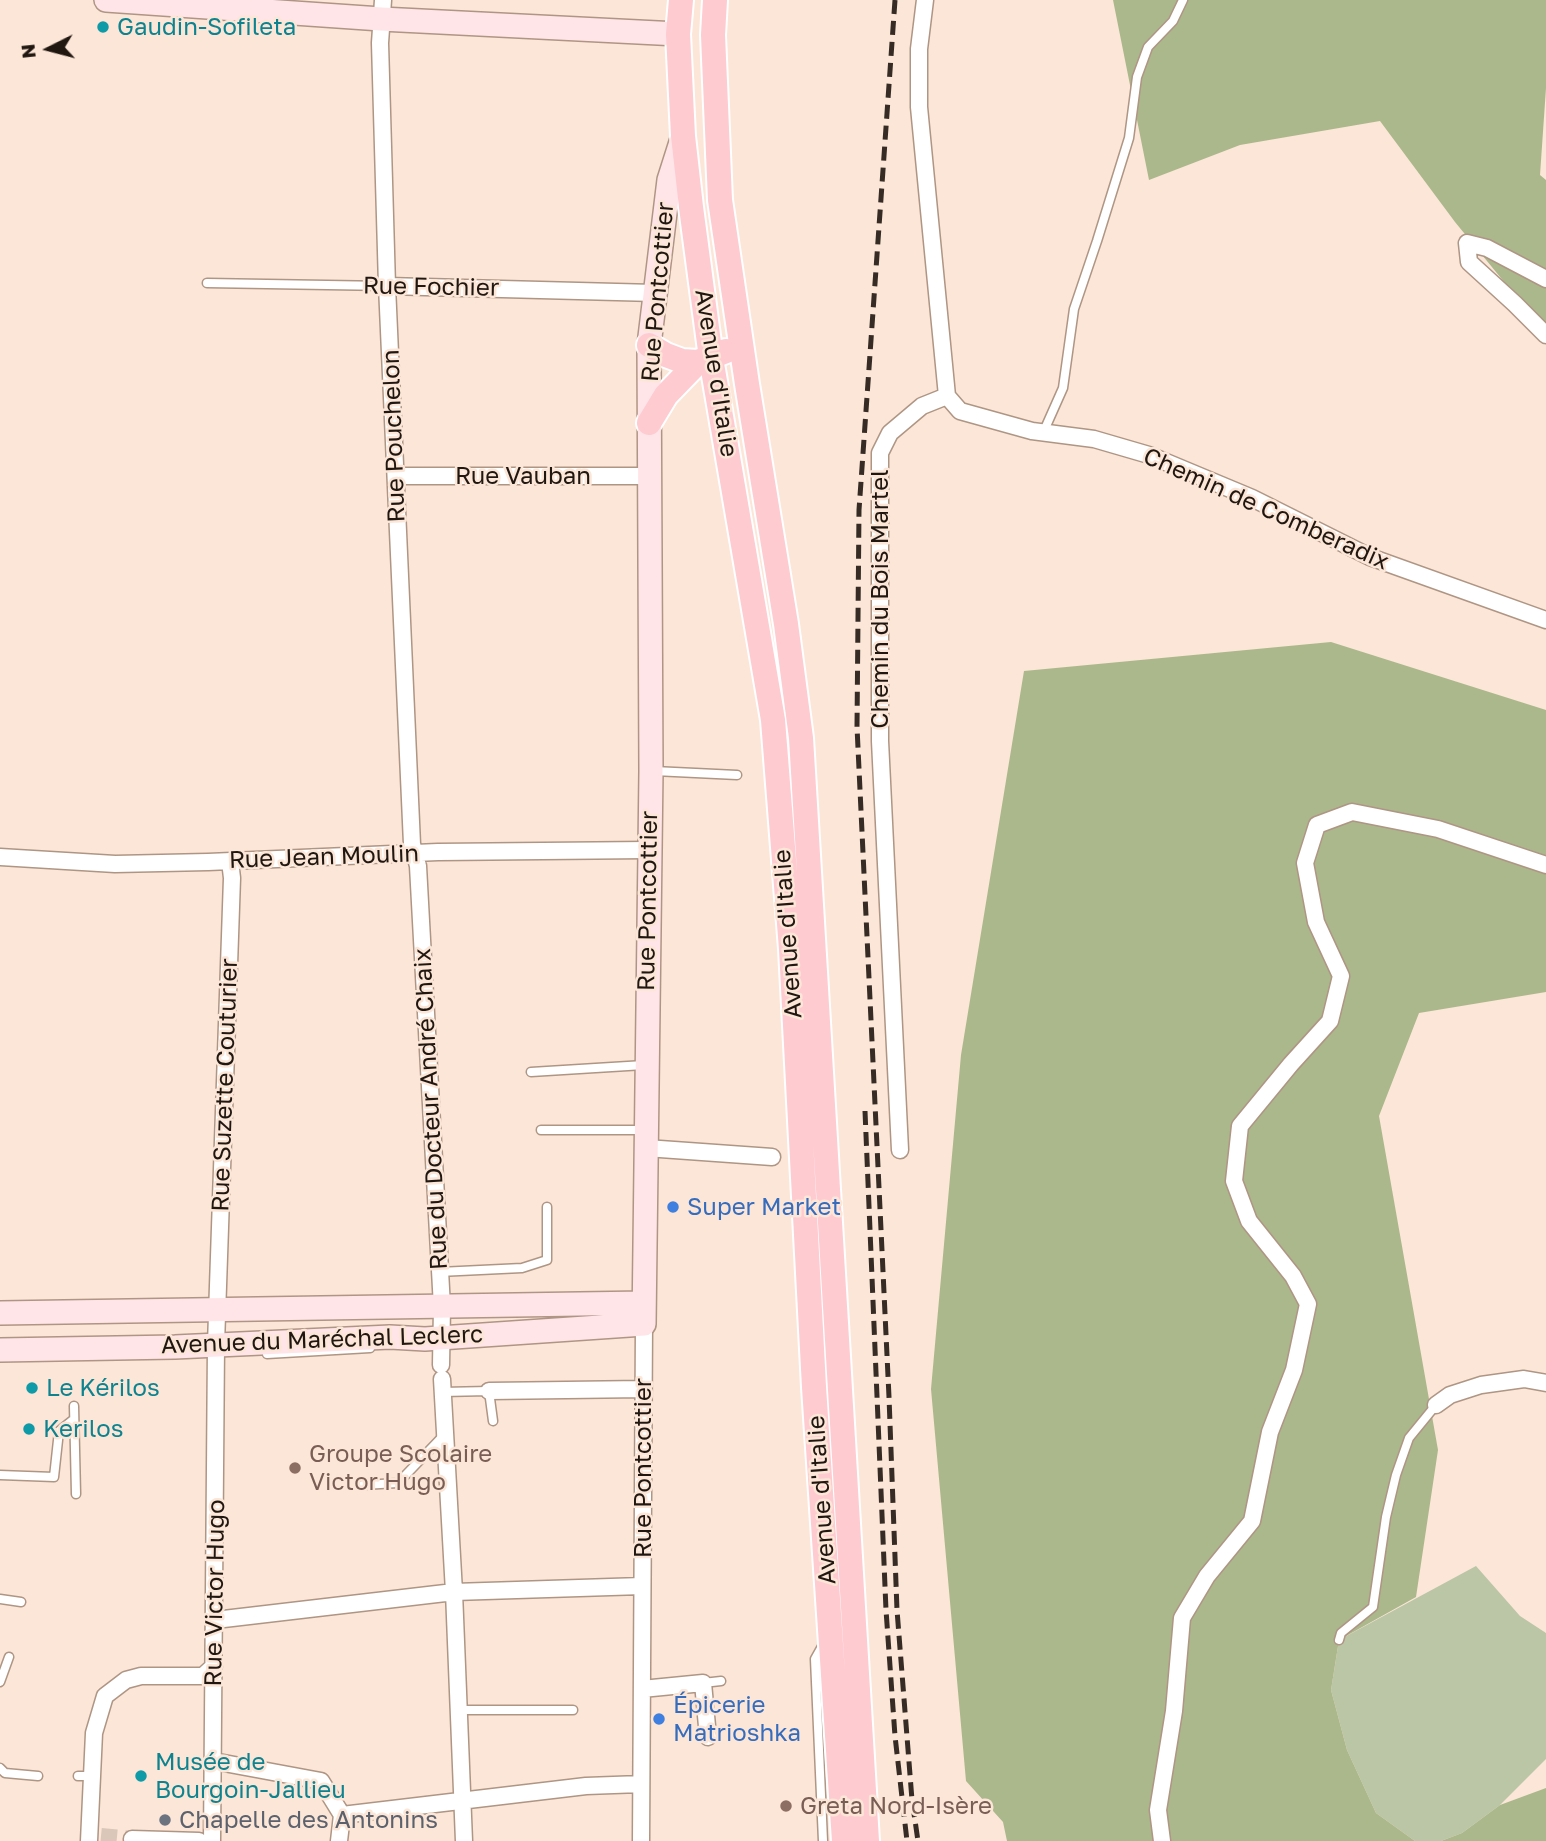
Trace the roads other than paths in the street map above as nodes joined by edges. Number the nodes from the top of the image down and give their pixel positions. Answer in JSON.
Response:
{"nodes":[{"id":1,"x":106,"y":0,"type":"edge"},
{"id":2,"x":681,"y":0,"type":"edge"},
{"id":3,"x":715,"y":0,"type":"edge"},
{"id":4,"x":925,"y":0,"type":"edge"},
{"id":5,"x":1183,"y":0,"type":"edge"},
{"id":6,"x":382,"y":10,"type":"edge"},
{"id":7,"x":678,"y":34,"type":"junction"},
{"id":8,"x":713,"y":35,"type":"junction"},
{"id":9,"x":683,"y":136,"type":"junction"},
{"id":10,"x":1546,"y":279,"type":"edge"},
{"id":11,"x":207,"y":283,"type":"dead end"},
{"id":12,"x":387,"y":286,"type":"junction"},
{"id":13,"x":655,"y":293,"type":"junction"},
{"id":14,"x":1546,"y":335,"type":"edge"},
{"id":15,"x":741,"y":343,"type":"junction"},
{"id":16,"x":649,"y":345,"type":"junction"},
{"id":17,"x":704,"y":360,"type":"junction"},
{"id":18,"x":947,"y":396,"type":"junction"},
{"id":19,"x":649,"y":423,"type":"junction"},
{"id":20,"x":1043,"y":433,"type":"junction"},
{"id":21,"x":649,"y":476,"type":"junction"},
{"id":22,"x":397,"y":478,"type":"junction"},
{"id":23,"x":1546,"y":620,"type":"edge"},
{"id":24,"x":651,"y":771,"type":"junction"},
{"id":25,"x":737,"y":775,"type":"dead end"},
{"id":26,"x":648,"y":850,"type":"junction"},
{"id":27,"x":415,"y":853,"type":"junction"},
{"id":28,"x":0,"y":857,"type":"edge"},
{"id":29,"x":230,"y":861,"type":"junction"},
{"id":30,"x":1546,"y":865,"type":"edge"},
{"id":31,"x":646,"y":1065,"type":"junction"},
{"id":32,"x":531,"y":1072,"type":"dead end"},
{"id":33,"x":541,"y":1130,"type":"dead end"},
{"id":34,"x":646,"y":1139,"type":"junction"},
{"id":35,"x":900,"y":1150,"type":"dead end"},
{"id":36,"x":772,"y":1157,"type":"dead end"},
{"id":37,"x":547,"y":1207,"type":"dead end"},
{"id":38,"x":439,"y":1272,"type":"junction"},
{"id":39,"x":442,"y":1307,"type":"junction"},
{"id":40,"x":217,"y":1309,"type":"junction"},
{"id":41,"x":0,"y":1313,"type":"edge"},
{"id":42,"x":644,"y":1314,"type":"junction"},
{"id":43,"x":433,"y":1338,"type":"junction"},
{"id":44,"x":216,"y":1344,"type":"junction"},
{"id":45,"x":0,"y":1350,"type":"edge"},
{"id":46,"x":442,"y":1379,"type":"junction"},
{"id":47,"x":1546,"y":1383,"type":"edge"},
{"id":48,"x":643,"y":1390,"type":"junction"},
{"id":49,"x":489,"y":1391,"type":"junction"},
{"id":50,"x":1436,"y":1405,"type":"joint"},
{"id":51,"x":74,"y":1406,"type":"dead end"},
{"id":52,"x":74,"y":1419,"type":"junction"},
{"id":53,"x":492,"y":1421,"type":"dead end"},
{"id":54,"x":444,"y":1435,"type":"junction"},
{"id":55,"x":0,"y":1475,"type":"edge"},
{"id":56,"x":363,"y":1485,"type":"dead end"},
{"id":57,"x":76,"y":1494,"type":"dead end"},
{"id":58,"x":642,"y":1586,"type":"junction"},
{"id":59,"x":454,"y":1592,"type":"junction"},
{"id":60,"x":0,"y":1599,"type":"edge"},
{"id":61,"x":21,"y":1602,"type":"dead end"},
{"id":62,"x":215,"y":1620,"type":"junction"},
{"id":63,"x":831,"y":1631,"type":"junction"},
{"id":64,"x":1339,"y":1640,"type":"dead end"},
{"id":65,"x":9,"y":1657,"type":"dead end"},
{"id":66,"x":214,"y":1666,"type":"junction"},
{"id":67,"x":721,"y":1681,"type":"dead end"},
{"id":68,"x":0,"y":1682,"type":"edge"},
{"id":69,"x":703,"y":1683,"type":"junction"},
{"id":70,"x":642,"y":1689,"type":"junction"},
{"id":71,"x":458,"y":1710,"type":"junction"},
{"id":72,"x":573,"y":1710,"type":"dead end"},
{"id":73,"x":708,"y":1737,"type":"dead end"},
{"id":74,"x":213,"y":1761,"type":"junction"},
{"id":75,"x":0,"y":1768,"type":"edge"},
{"id":76,"x":38,"y":1776,"type":"dead end"},
{"id":77,"x":641,"y":1784,"type":"junction"},
{"id":78,"x":461,"y":1801,"type":"junction"},
{"id":79,"x":342,"y":1815,"type":"junction"},
{"id":80,"x":93,"y":1838,"type":"edge"},
{"id":81,"x":132,"y":1839,"type":"dead end"},
{"id":82,"x":199,"y":1841,"type":"edge"},
{"id":83,"x":212,"y":1841,"type":"edge"},
{"id":84,"x":339,"y":1841,"type":"edge"},
{"id":85,"x":464,"y":1841,"type":"edge"},
{"id":86,"x":641,"y":1841,"type":"edge"},
{"id":87,"x":823,"y":1841,"type":"edge"},
{"id":88,"x":844,"y":1841,"type":"edge"},
{"id":89,"x":867,"y":1841,"type":"edge"},
{"id":90,"x":1162,"y":1841,"type":"edge"}],
"edges":[{"from":1,"to":6,"type":"street"},
{"from":2,"to":7,"type":"main road","name":"Avenue d'Italie"},
{"from":3,"to":8,"type":"main road","name":"Avenue d'Italie"},
{"from":4,"to":18,"type":"street"},
{"from":5,"to":20,"type":"lane"},
{"from":6,"to":7,"type":"street"},
{"from":6,"to":12,"type":"street","name":"Rue Pouchelon"},
{"from":7,"to":8,"type":"main road"},
{"from":7,"to":9,"type":"main road","name":"Avenue d'Italie"},
{"from":8,"to":15,"type":"main road","name":"Avenue d'Italie"},
{"from":9,"to":13,"type":"street","name":"Rue Pontcottier"},
{"from":9,"to":17,"type":"main road","name":"Avenue d'Italie"},
{"from":10,"to":14,"type":"street"},
{"from":11,"to":12,"type":"lane","name":"Rue Fochier"},
{"from":12,"to":13,"type":"street","name":"Rue Fochier"},
{"from":12,"to":22,"type":"street","name":"Rue Pouchelon"},
{"from":13,"to":16,"type":"street","name":"Rue Pontcottier"},
{"from":15,"to":17,"type":"main road"},
{"from":15,"to":89,"type":"main road","name":"Avenue d'Italie"},
{"from":16,"to":17,"type":"main road"},
{"from":16,"to":19,"type":"street","name":"Rue Pontcottier"},
{"from":17,"to":19,"type":"main road"},
{"from":17,"to":63,"type":"main road","name":"Avenue d'Italie"},
{"from":18,"to":20,"type":"street","name":"Chemin de Comberadix"},
{"from":18,"to":35,"type":"street","name":"Chemin du Bois Martel"},
{"from":19,"to":21,"type":"street","name":"Rue Pontcottier"},
{"from":20,"to":23,"type":"street","name":"Chemin de Comberadix"},
{"from":21,"to":22,"type":"street","name":"Rue Vauban"},
{"from":21,"to":24,"type":"street","name":"Rue Pontcottier"},
{"from":22,"to":27,"type":"street","name":"Rue Pouchelon"},
{"from":24,"to":25,"type":"lane"},
{"from":24,"to":26,"type":"street","name":"Rue Pontcottier"},
{"from":26,"to":27,"type":"street","name":"Rue Jean Moulin"},
{"from":26,"to":31,"type":"street","name":"Rue Pontcottier"},
{"from":27,"to":29,"type":"street","name":"Rue Jean Moulin"},
{"from":27,"to":38,"type":"street","name":"Rue du Docteur André Chaix"},
{"from":28,"to":29,"type":"street","name":"Rue Jean Moulin"},
{"from":29,"to":40,"type":"street","name":"Rue Suzette Couturier"},
{"from":30,"to":90,"type":"street"},
{"from":31,"to":32,"type":"lane"},
{"from":31,"to":34,"type":"street","name":"Rue Pontcottier"},
{"from":33,"to":34,"type":"lane"},
{"from":34,"to":36,"type":"street"},
{"from":34,"to":42,"type":"street","name":"Rue Pontcottier"},
{"from":37,"to":38,"type":"lane"},
{"from":38,"to":39,"type":"street","name":"Rue du Docteur André Chaix"},
{"from":39,"to":40,"type":"street","name":"Avenue du Maréchal Leclerc"},
{"from":39,"to":42,"type":"street","name":"Avenue du Maréchal Leclerc"},
{"from":39,"to":43,"type":"street","name":"Rue du Docteur André Chaix"},
{"from":40,"to":41,"type":"street","name":"Avenue du Maréchal Leclerc"},
{"from":40,"to":44,"type":"street","name":"Rue Suzette Couturier"},
{"from":42,"to":43,"type":"street","name":"Avenue du Maréchal Leclerc"},
{"from":42,"to":48,"type":"street","name":"Rue Pontcottier"},
{"from":43,"to":44,"type":"street","name":"Avenue du Maréchal Leclerc"},
{"from":43,"to":46,"type":"street","name":"Rue du Docteur André Chaix"},
{"from":44,"to":45,"type":"street","name":"Avenue du Maréchal Leclerc"},
{"from":44,"to":62,"type":"street","name":"Rue Victor Hugo"},
{"from":46,"to":49,"type":"lane"},
{"from":46,"to":54,"type":"street","name":"Rue du Docteur André Chaix"},
{"from":47,"to":50,"type":"street"},
{"from":48,"to":49,"type":"street"},
{"from":48,"to":58,"type":"street","name":"Rue Pontcottier"},
{"from":49,"to":53,"type":"lane"},
{"from":50,"to":64,"type":"lane"},
{"from":51,"to":52,"type":"lane"},
{"from":52,"to":55,"type":"lane"},
{"from":52,"to":57,"type":"lane"},
{"from":54,"to":56,"type":"lane"},
{"from":54,"to":59,"type":"street","name":"Rue du Docteur André Chaix"},
{"from":58,"to":59,"type":"street"},
{"from":58,"to":70,"type":"street","name":"Rue Pontcottier"},
{"from":59,"to":62,"type":"street"},
{"from":59,"to":71,"type":"street","name":"Rue du Docteur André Chaix"},
{"from":60,"to":61,"type":"lane"},
{"from":62,"to":66,"type":"street","name":"Rue Victor Hugo"},
{"from":63,"to":87,"type":"lane"},
{"from":63,"to":88,"type":"main road","name":"Avenue d'Italie"},
{"from":65,"to":68,"type":"lane"},
{"from":66,"to":74,"type":"street","name":"Rue Victor Hugo"},
{"from":66,"to":80,"type":"street"},
{"from":67,"to":69,"type":"lane"},
{"from":69,"to":70,"type":"street"},
{"from":69,"to":73,"type":"street"},
{"from":70,"to":77,"type":"street","name":"Rue Pontcottier"},
{"from":71,"to":72,"type":"lane"},
{"from":71,"to":78,"type":"street","name":"Rue du Docteur André Chaix"},
{"from":74,"to":79,"type":"street"},
{"from":74,"to":83,"type":"street","name":"Rue Victor Hugo"},
{"from":75,"to":76,"type":"lane"},
{"from":77,"to":78,"type":"street"},
{"from":77,"to":86,"type":"street","name":"Rue Pontcottier"},
{"from":78,"to":79,"type":"street"},
{"from":78,"to":85,"type":"street","name":"Rue du Docteur André Chaix"},
{"from":79,"to":84,"type":"street"},
{"from":81,"to":82,"type":"street"}]}
